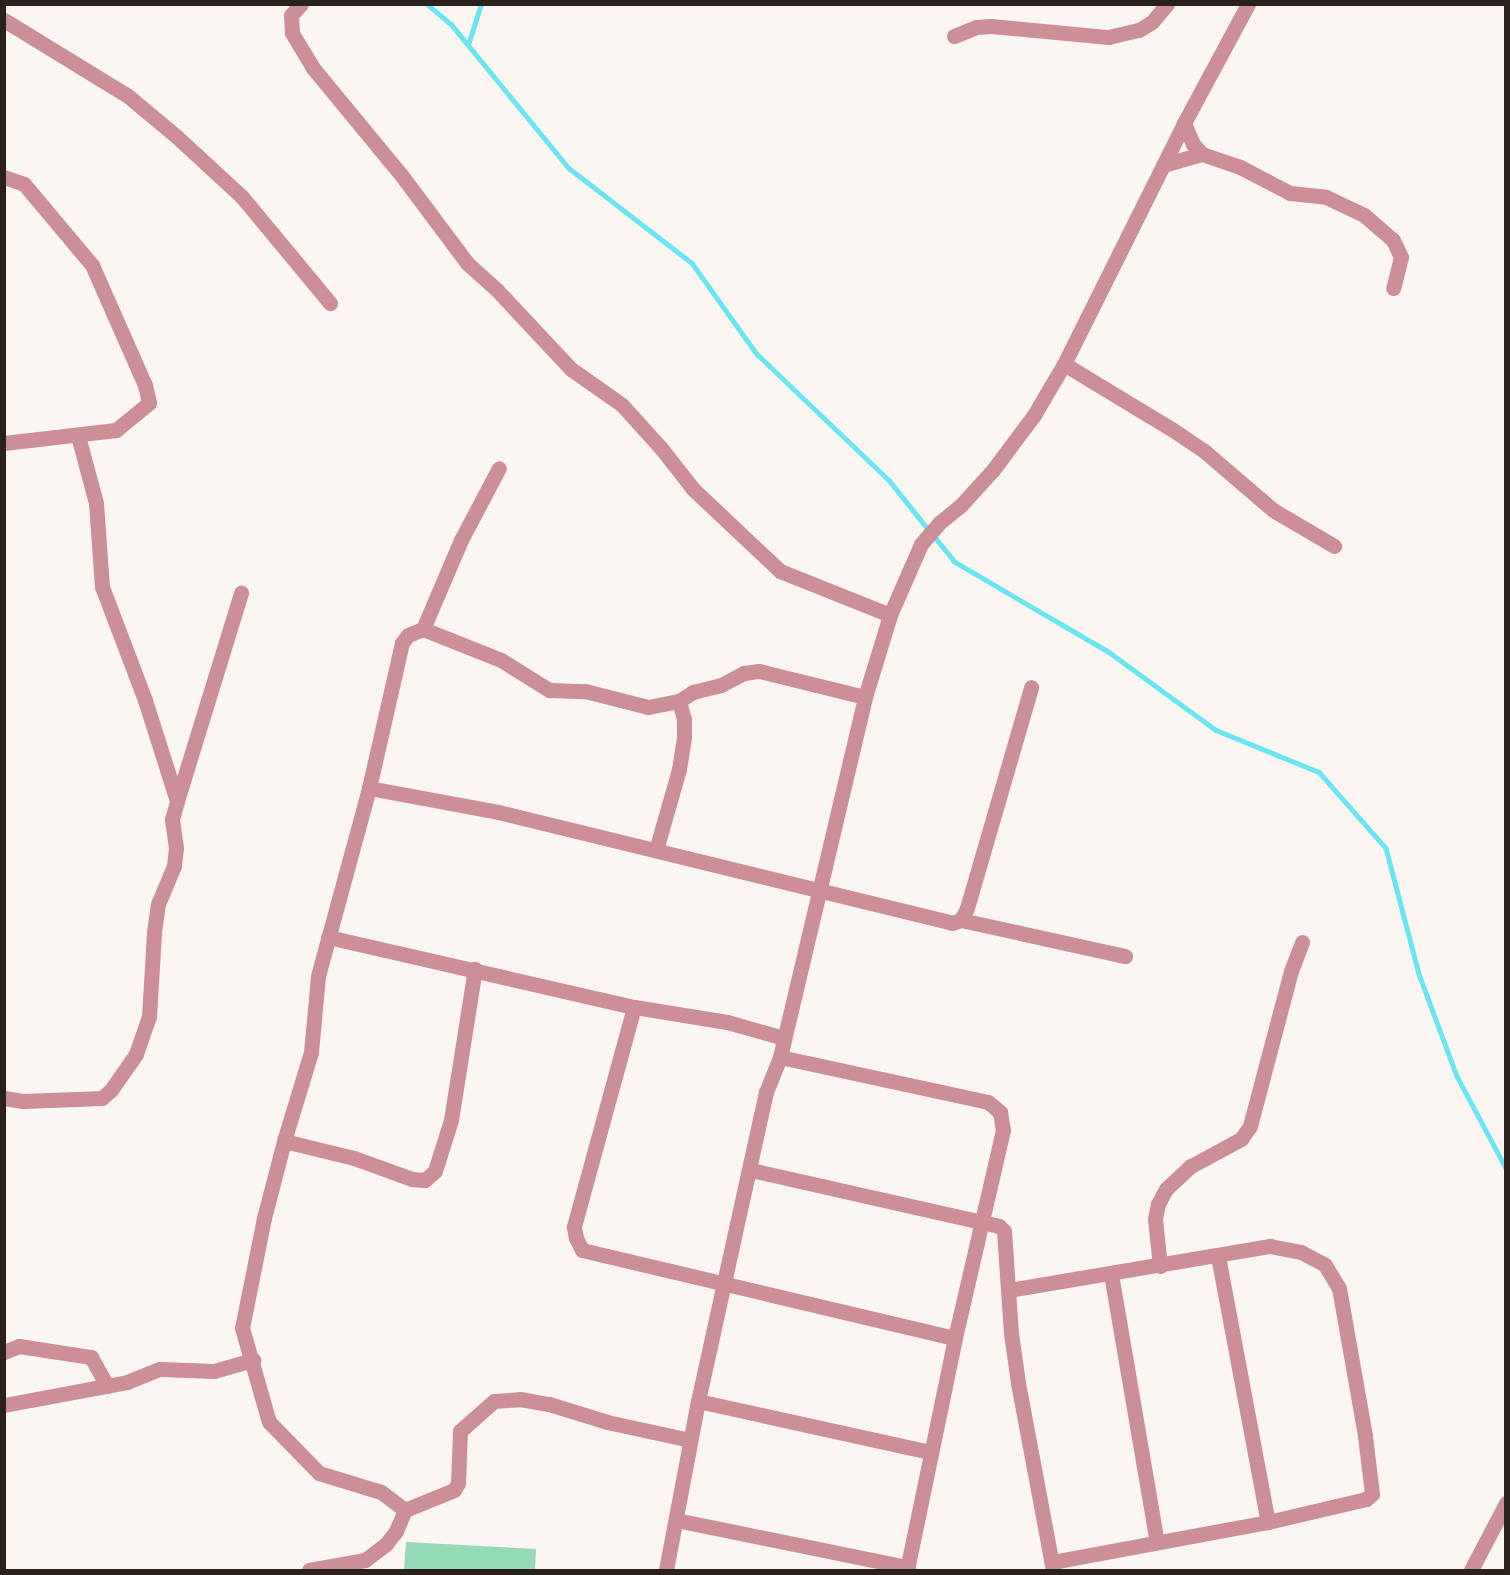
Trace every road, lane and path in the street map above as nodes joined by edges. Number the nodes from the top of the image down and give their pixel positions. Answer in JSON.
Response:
{"nodes":[{"id":1,"x":301,"y":4,"type":"edge"},
{"id":2,"x":1167,"y":4,"type":"edge"},
{"id":3,"x":1248,"y":4,"type":"edge"},
{"id":4,"x":4,"y":20,"type":"edge"},
{"id":5,"x":954,"y":36,"type":"dead end"},
{"id":6,"x":1184,"y":123,"type":"junction"},
{"id":7,"x":1202,"y":154,"type":"junction"},
{"id":8,"x":1163,"y":165,"type":"junction"},
{"id":9,"x":4,"y":177,"type":"edge"},
{"id":10,"x":1393,"y":288,"type":"dead end"},
{"id":11,"x":330,"y":303,"type":"dead end"},
{"id":12,"x":1064,"y":364,"type":"junction"},
{"id":13,"x":78,"y":436,"type":"junction"},
{"id":14,"x":4,"y":442,"type":"edge"},
{"id":15,"x":499,"y":468,"type":"dead end"},
{"id":16,"x":1334,"y":546,"type":"dead end"},
{"id":17,"x":241,"y":593,"type":"dead end"},
{"id":18,"x":890,"y":615,"type":"junction"},
{"id":19,"x":423,"y":628,"type":"junction"},
{"id":20,"x":1031,"y":687,"type":"dead end"},
{"id":21,"x":865,"y":697,"type":"junction"},
{"id":22,"x":679,"y":701,"type":"junction"},
{"id":23,"x":369,"y":788,"type":"junction"},
{"id":24,"x":177,"y":801,"type":"junction"},
{"id":25,"x":656,"y":850,"type":"junction"},
{"id":26,"x":818,"y":892,"type":"junction"},
{"id":27,"x":961,"y":920,"type":"junction"},
{"id":28,"x":328,"y":937,"type":"junction"},
{"id":29,"x":1302,"y":942,"type":"dead end"},
{"id":30,"x":1125,"y":956,"type":"dead end"},
{"id":31,"x":475,"y":969,"type":"junction"},
{"id":32,"x":634,"y":1007,"type":"junction"},
{"id":33,"x":784,"y":1038,"type":"junction"},
{"id":34,"x":780,"y":1057,"type":"junction"},
{"id":35,"x":4,"y":1098,"type":"edge"},
{"id":36,"x":284,"y":1141,"type":"junction"},
{"id":37,"x":751,"y":1170,"type":"junction"},
{"id":38,"x":983,"y":1224,"type":"junction"},
{"id":39,"x":1218,"y":1256,"type":"junction"},
{"id":40,"x":1160,"y":1266,"type":"junction"},
{"id":41,"x":1111,"y":1274,"type":"junction"},
{"id":42,"x":722,"y":1285,"type":"junction"},
{"id":43,"x":1009,"y":1290,"type":"junction"},
{"id":44,"x":955,"y":1338,"type":"junction"},
{"id":45,"x":4,"y":1352,"type":"edge"},
{"id":46,"x":253,"y":1360,"type":"junction"},
{"id":47,"x":107,"y":1386,"type":"junction"},
{"id":48,"x":698,"y":1401,"type":"junction"},
{"id":49,"x":4,"y":1405,"type":"edge"},
{"id":50,"x":690,"y":1440,"type":"junction"},
{"id":51,"x":930,"y":1452,"type":"junction"},
{"id":52,"x":1506,"y":1503,"type":"edge"},
{"id":53,"x":405,"y":1510,"type":"junction"},
{"id":54,"x":676,"y":1520,"type":"junction"},
{"id":55,"x":1268,"y":1522,"type":"junction"},
{"id":56,"x":1157,"y":1542,"type":"junction"},
{"id":57,"x":1053,"y":1566,"type":"edge"},
{"id":58,"x":907,"y":1569,"type":"edge"},
{"id":59,"x":309,"y":1570,"type":"edge"},
{"id":60,"x":666,"y":1570,"type":"edge"},
{"id":61,"x":1471,"y":1570,"type":"edge"}],
"edges":[{"from":1,"to":18,"type":"street"},
{"from":2,"to":5,"type":"street"},
{"from":3,"to":6,"type":"street"},
{"from":4,"to":11,"type":"street"},
{"from":6,"to":7,"type":"street"},
{"from":6,"to":8,"type":"street"},
{"from":7,"to":8,"type":"street"},
{"from":7,"to":10,"type":"street"},
{"from":8,"to":12,"type":"street"},
{"from":9,"to":13,"type":"street"},
{"from":12,"to":16,"type":"street"},
{"from":12,"to":18,"type":"street"},
{"from":13,"to":14,"type":"street"},
{"from":13,"to":24,"type":"street"},
{"from":15,"to":19,"type":"street"},
{"from":17,"to":24,"type":"street"},
{"from":18,"to":21,"type":"street"},
{"from":19,"to":22,"type":"street"},
{"from":19,"to":23,"type":"street"},
{"from":20,"to":27,"type":"street"},
{"from":21,"to":22,"type":"street"},
{"from":21,"to":26,"type":"street"},
{"from":22,"to":25,"type":"street"},
{"from":23,"to":25,"type":"street"},
{"from":23,"to":28,"type":"street"},
{"from":24,"to":35,"type":"street"},
{"from":25,"to":26,"type":"street"},
{"from":26,"to":27,"type":"street"},
{"from":26,"to":33,"type":"street"},
{"from":27,"to":30,"type":"street"},
{"from":28,"to":31,"type":"street"},
{"from":28,"to":36,"type":"street"},
{"from":29,"to":40,"type":"street"},
{"from":31,"to":32,"type":"street"},
{"from":31,"to":36,"type":"street"},
{"from":32,"to":33,"type":"street"},
{"from":32,"to":42,"type":"street"},
{"from":33,"to":34,"type":"street"},
{"from":34,"to":37,"type":"street"},
{"from":34,"to":38,"type":"street"},
{"from":36,"to":46,"type":"street"},
{"from":37,"to":38,"type":"street"},
{"from":37,"to":42,"type":"street"},
{"from":38,"to":43,"type":"street"},
{"from":38,"to":44,"type":"street"},
{"from":39,"to":40,"type":"street"},
{"from":39,"to":55,"type":"street"},
{"from":39,"to":55,"type":"street"},
{"from":40,"to":41,"type":"street"},
{"from":41,"to":43,"type":"street"},
{"from":41,"to":56,"type":"street"},
{"from":42,"to":44,"type":"street"},
{"from":42,"to":48,"type":"street"},
{"from":43,"to":57,"type":"street"},
{"from":44,"to":51,"type":"street"},
{"from":45,"to":47,"type":"street"},
{"from":46,"to":47,"type":"street"},
{"from":46,"to":53,"type":"street"},
{"from":47,"to":49,"type":"street"},
{"from":48,"to":50,"type":"street"},
{"from":48,"to":51,"type":"street"},
{"from":50,"to":53,"type":"street"},
{"from":50,"to":54,"type":"street"},
{"from":51,"to":58,"type":"street"},
{"from":52,"to":61,"type":"street"},
{"from":53,"to":59,"type":"street"},
{"from":54,"to":58,"type":"street"},
{"from":54,"to":60,"type":"street"},
{"from":55,"to":56,"type":"street"},
{"from":56,"to":57,"type":"street"}]}
